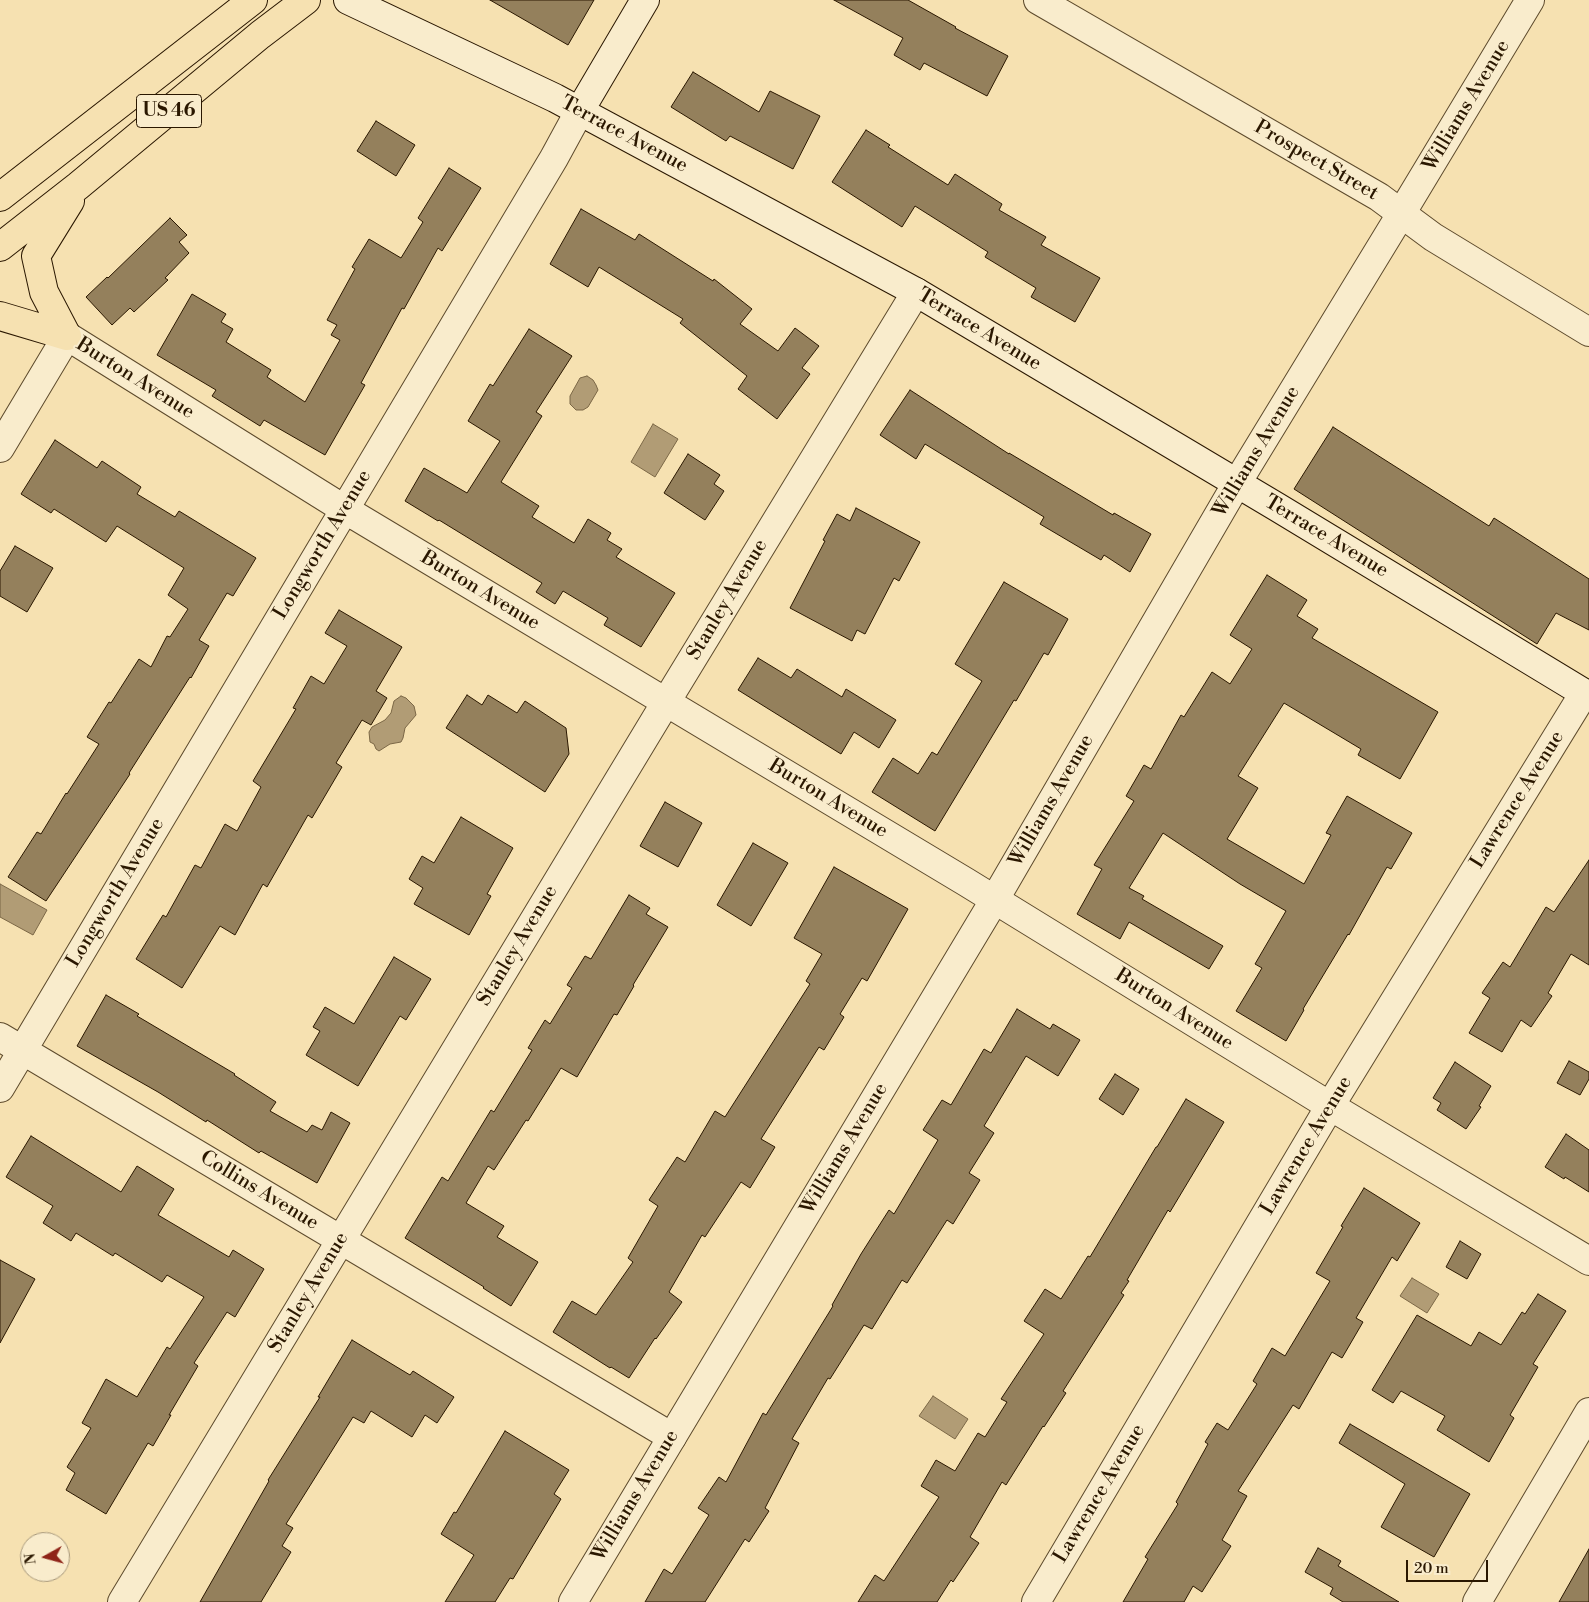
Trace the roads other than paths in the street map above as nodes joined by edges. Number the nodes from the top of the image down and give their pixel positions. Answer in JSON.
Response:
{"nodes":[{"id":1,"x":253,"y":0,"type":"edge"},
{"id":2,"x":306,"y":0,"type":"edge"},
{"id":3,"x":348,"y":0,"type":"edge"},
{"id":4,"x":645,"y":0,"type":"edge"},
{"id":5,"x":1038,"y":0,"type":"edge"},
{"id":6,"x":1530,"y":0,"type":"edge"},
{"id":7,"x":579,"y":112,"type":"junction"},
{"id":8,"x":78,"y":186,"type":"junction"},
{"id":9,"x":0,"y":197,"type":"edge"},
{"id":10,"x":1401,"y":214,"type":"junction"},
{"id":11,"x":0,"y":247,"type":"edge"},
{"id":12,"x":916,"y":292,"type":"junction"},
{"id":13,"x":0,"y":316,"type":"edge"},
{"id":14,"x":1589,"y":332,"type":"edge"},
{"id":15,"x":67,"y":336,"type":"junction"},
{"id":16,"x":0,"y":448,"type":"edge"},
{"id":17,"x":1237,"y":484,"type":"junction"},
{"id":18,"x":344,"y":509,"type":"junction"},
{"id":19,"x":1586,"y":695,"type":"edge"},
{"id":20,"x":666,"y":702,"type":"junction"},
{"id":21,"x":995,"y":899,"type":"junction"},
{"id":22,"x":11,"y":1044,"type":"edge"},
{"id":23,"x":0,"y":1088,"type":"edge"},
{"id":24,"x":1330,"y":1106,"type":"junction"},
{"id":25,"x":341,"y":1240,"type":"junction"},
{"id":26,"x":1589,"y":1261,"type":"edge"},
{"id":27,"x":1589,"y":1412,"type":"edge"},
{"id":28,"x":672,"y":1437,"type":"junction"},
{"id":29,"x":122,"y":1602,"type":"edge"},
{"id":30,"x":573,"y":1602,"type":"edge"},
{"id":31,"x":1036,"y":1602,"type":"edge"},
{"id":32,"x":1477,"y":1602,"type":"edge"}],
"edges":[{"from":1,"to":9,"type":"highway","number":"US 46"},
{"from":2,"to":8,"type":"highway","number":"US 46"},
{"from":3,"to":7,"type":"street","name":"Terrace Avenue"},
{"from":4,"to":7,"type":"street","name":"Longworth Avenue"},
{"from":5,"to":10,"type":"street","name":"Prospect Street"},
{"from":6,"to":10,"type":"street","name":"Williams Avenue"},
{"from":7,"to":12,"type":"street","name":"Terrace Avenue"},
{"from":7,"to":18,"type":"street","name":"Longworth Avenue"},
{"from":8,"to":11,"type":"highway","number":"US 46"},
{"from":8,"to":15,"type":"highway"},
{"from":10,"to":14,"type":"street","name":"Prospect Street"},
{"from":10,"to":17,"type":"street","name":"Williams Avenue"},
{"from":12,"to":17,"type":"street","name":"Terrace Avenue"},
{"from":12,"to":20,"type":"street","name":"Stanley Avenue"},
{"from":13,"to":15,"type":"highway"},
{"from":15,"to":16,"type":"street"},
{"from":15,"to":18,"type":"street","name":"Burton Avenue"},
{"from":17,"to":19,"type":"street","name":"Terrace Avenue"},
{"from":17,"to":21,"type":"street","name":"Williams Avenue"},
{"from":18,"to":20,"type":"street","name":"Burton Avenue"},
{"from":18,"to":22,"type":"street","name":"Longworth Avenue"},
{"from":19,"to":24,"type":"street","name":"Lawrence Avenue"},
{"from":20,"to":21,"type":"street","name":"Burton Avenue"},
{"from":20,"to":25,"type":"street","name":"Stanley Avenue"},
{"from":21,"to":24,"type":"street","name":"Burton Avenue"},
{"from":21,"to":28,"type":"street","name":"Williams Avenue"},
{"from":22,"to":23,"type":"street","name":"Longworth Avenue"},
{"from":22,"to":25,"type":"street","name":"Collins Avenue"},
{"from":24,"to":26,"type":"street","name":"Burton Avenue"},
{"from":24,"to":31,"type":"street","name":"Lawrence Avenue"},
{"from":25,"to":28,"type":"street","name":"Collins Avenue"},
{"from":25,"to":29,"type":"street","name":"Stanley Avenue"},
{"from":27,"to":32,"type":"street"},
{"from":28,"to":30,"type":"street","name":"Williams Avenue"}]}
